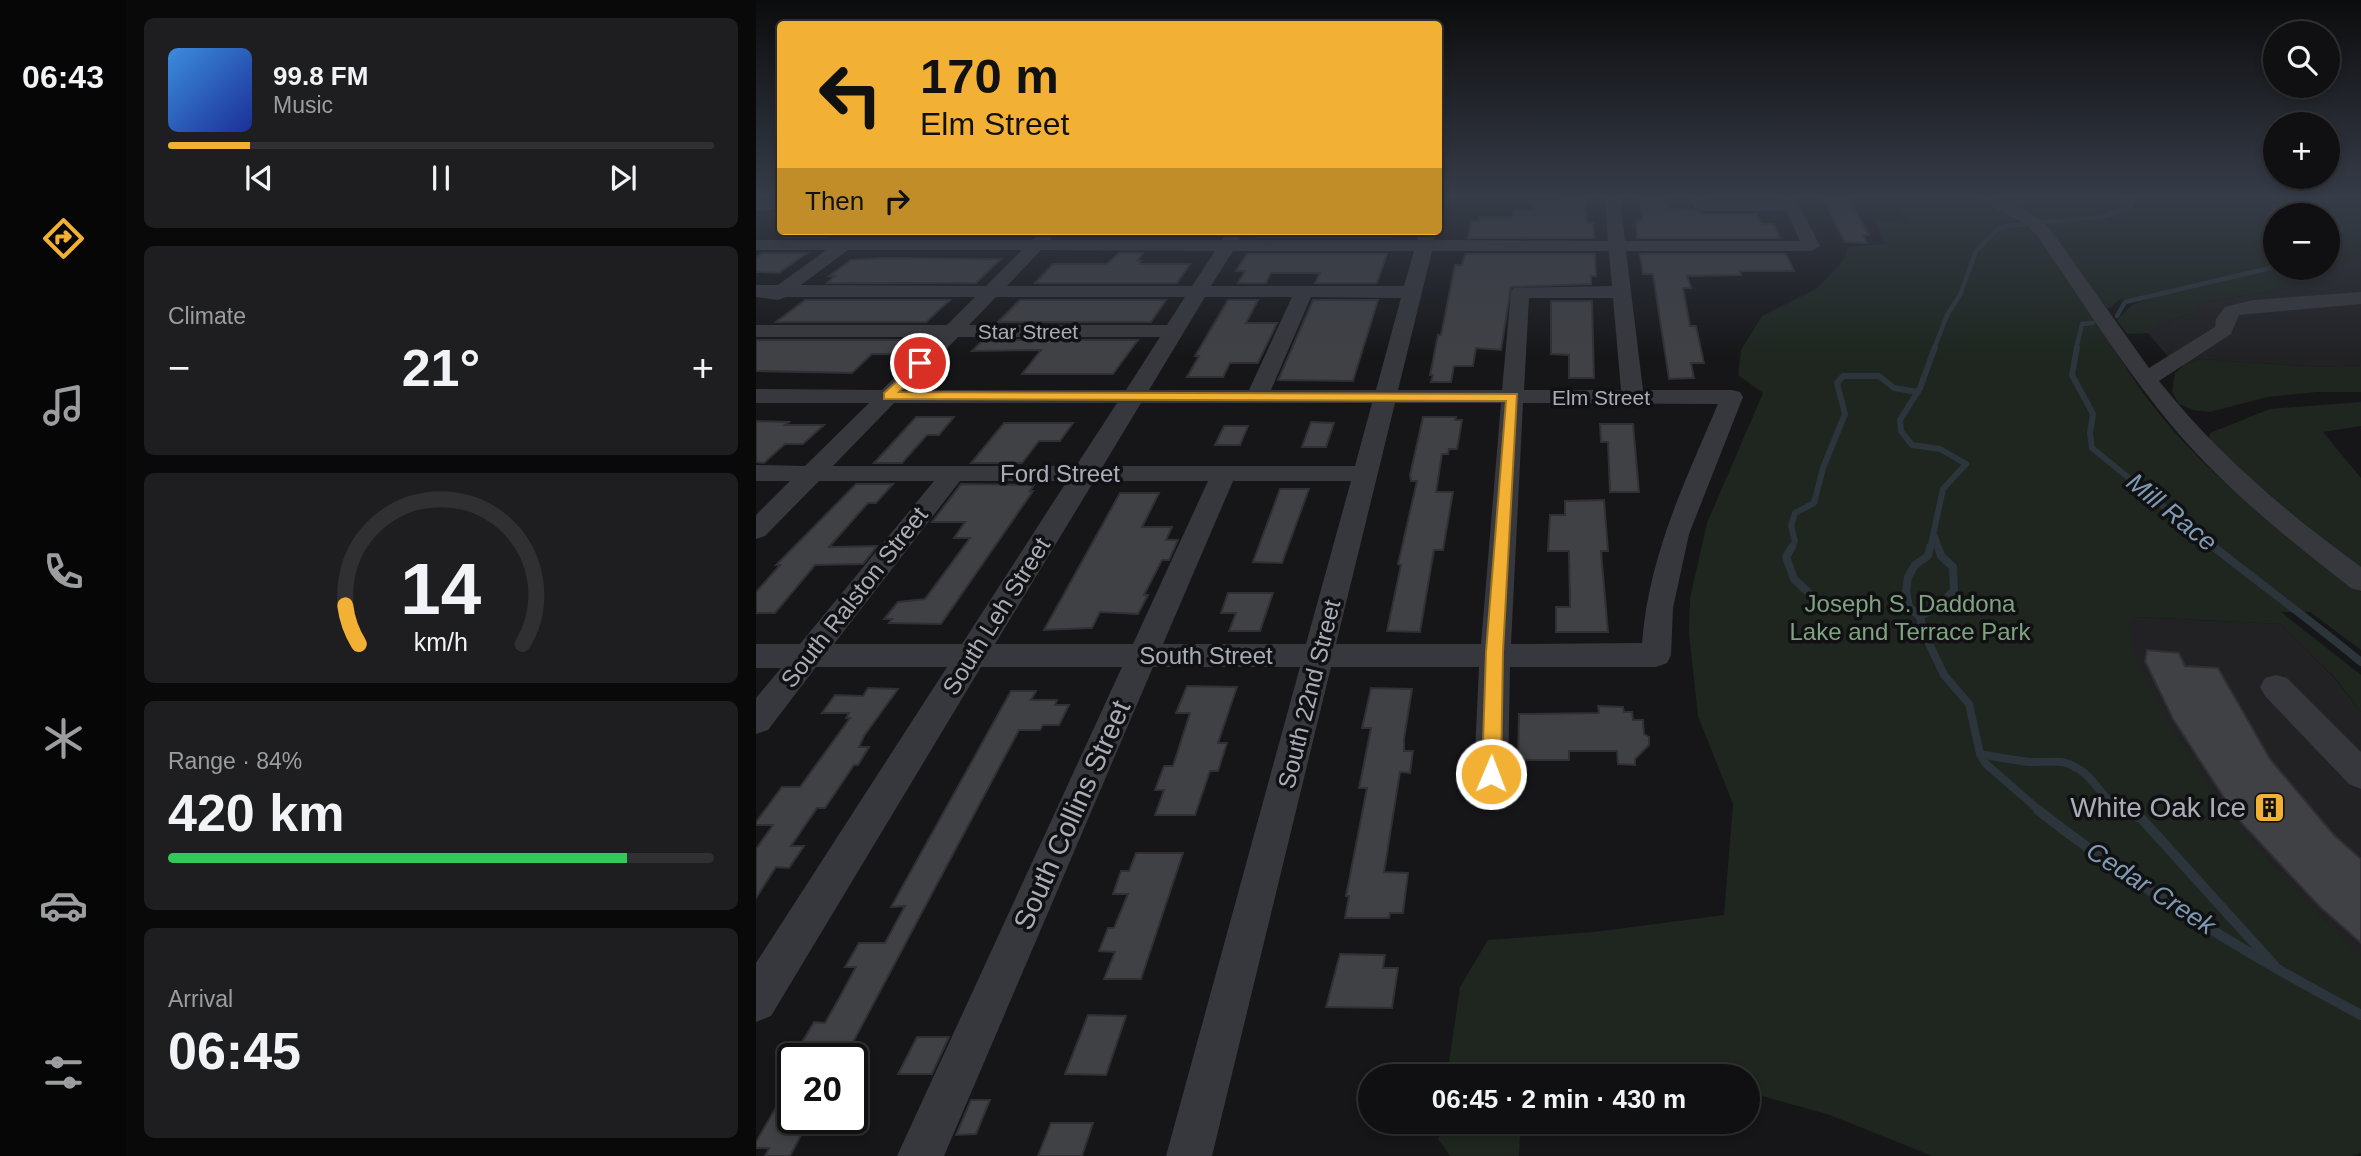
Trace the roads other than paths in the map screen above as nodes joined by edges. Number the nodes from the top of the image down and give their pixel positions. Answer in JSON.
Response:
{"nodes":[{"id":1,"x":836,"y":251,"type":"edge"},
{"id":2,"x":1031,"y":251,"type":"edge"},
{"id":3,"x":1224,"y":251,"type":"edge"},
{"id":4,"x":1423,"y":251,"type":"edge"},
{"id":5,"x":1618,"y":251,"type":"edge"},
{"id":6,"x":2057,"y":251,"type":"edge"},
{"id":7,"x":756,"y":291,"type":"edge"},
{"id":8,"x":782,"y":291,"type":"junction"},
{"id":9,"x":884,"y":291,"type":"junction"},
{"id":10,"x":992,"y":291,"type":"junction"},
{"id":11,"x":1098,"y":291,"type":"junction"},
{"id":12,"x":1198,"y":291,"type":"junction"},
{"id":13,"x":1304,"y":292,"type":"junction"},
{"id":14,"x":1412,"y":292,"type":"junction"},
{"id":15,"x":1622,"y":292,"type":"junction"},
{"id":16,"x":2361,"y":298,"type":"edge"},
{"id":17,"x":756,"y":310,"type":"edge"},
{"id":18,"x":756,"y":331,"type":"edge"},
{"id":19,"x":838,"y":331,"type":"junction"},
{"id":20,"x":953,"y":331,"type":"junction"},
{"id":21,"x":1066,"y":331,"type":"junction"},
{"id":22,"x":1174,"y":331,"type":"junction"},
{"id":23,"x":2147,"y":379,"type":"junction"},
{"id":24,"x":756,"y":396,"type":"edge"},
{"id":25,"x":888,"y":396,"type":"junction"},
{"id":26,"x":1133,"y":397,"type":"junction"},
{"id":27,"x":1257,"y":397,"type":"junction"},
{"id":28,"x":1385,"y":397,"type":"junction"},
{"id":29,"x":1513,"y":397,"type":"junction"},
{"id":30,"x":1633,"y":397,"type":"junction"},
{"id":31,"x":756,"y":473,"type":"edge"},
{"id":32,"x":812,"y":473,"type":"junction"},
{"id":33,"x":953,"y":473,"type":"junction"},
{"id":34,"x":1085,"y":473,"type":"junction"},
{"id":35,"x":1224,"y":473,"type":"junction"},
{"id":36,"x":1365,"y":474,"type":"junction"},
{"id":37,"x":756,"y":530,"type":"edge"},
{"id":38,"x":2361,"y":581,"type":"edge"},
{"id":39,"x":972,"y":655,"type":"junction"},
{"id":40,"x":1319,"y":655,"type":"junction"},
{"id":41,"x":1494,"y":655,"type":"junction"},
{"id":42,"x":1656,"y":655,"type":"joint"},
{"id":43,"x":756,"y":656,"type":"edge"},
{"id":44,"x":808,"y":656,"type":"junction"},
{"id":45,"x":1143,"y":656,"type":"junction"},
{"id":46,"x":2276,"y":687,"type":"dead end"},
{"id":47,"x":756,"y":721,"type":"edge"},
{"id":48,"x":1491,"y":774,"type":"dead end"},
{"id":49,"x":2361,"y":774,"type":"edge"},
{"id":50,"x":756,"y":1001,"type":"edge"},
{"id":51,"x":920,"y":1156,"type":"edge"},
{"id":52,"x":1189,"y":1156,"type":"edge"}],
"edges":[{"from":1,"to":8,"type":"street"},
{"from":2,"to":10,"type":"street"},
{"from":3,"to":12,"type":"street","name":"South Leh Street"},
{"from":4,"to":14,"type":"street","name":"South 22nd Street"},
{"from":5,"to":15,"type":"street"},
{"from":6,"to":23,"type":"street"},
{"from":7,"to":8,"type":"street"},
{"from":8,"to":9,"type":"street"},
{"from":8,"to":17,"type":"street"},
{"from":9,"to":10,"type":"street"},
{"from":9,"to":19,"type":"street"},
{"from":10,"to":11,"type":"street"},
{"from":10,"to":20,"type":"street"},
{"from":11,"to":12,"type":"street"},
{"from":11,"to":21,"type":"street"},
{"from":12,"to":13,"type":"street"},
{"from":12,"to":22,"type":"street","name":"South Leh Street"},
{"from":13,"to":14,"type":"street"},
{"from":13,"to":27,"type":"street"},
{"from":14,"to":28,"type":"street","name":"South 22nd Street"},
{"from":15,"to":29,"type":"street"},
{"from":15,"to":30,"type":"street"},
{"from":16,"to":23,"type":"street"},
{"from":18,"to":19,"type":"street","name":"Star Street"},
{"from":19,"to":20,"type":"street","name":"Star Street"},
{"from":20,"to":21,"type":"street","name":"Star Street"},
{"from":20,"to":25,"type":"street"},
{"from":21,"to":22,"type":"street","name":"Star Street"},
{"from":22,"to":26,"type":"street","name":"South Leh Street"},
{"from":23,"to":38,"type":"street"},
{"from":24,"to":25,"type":"street","name":"Elm Street"},
{"from":25,"to":26,"type":"street","name":"Elm Street"},
{"from":25,"to":32,"type":"street"},
{"from":26,"to":27,"type":"street","name":"Elm Street"},
{"from":26,"to":34,"type":"street","name":"South Leh Street"},
{"from":27,"to":28,"type":"street","name":"Elm Street"},
{"from":28,"to":29,"type":"street","name":"Elm Street"},
{"from":28,"to":36,"type":"street","name":"South 22nd Street"},
{"from":29,"to":30,"type":"street","name":"Elm Street"},
{"from":29,"to":41,"type":"street"},
{"from":30,"to":42,"type":"street","name":"Elm Street"},
{"from":31,"to":32,"type":"street","name":"Ford Street"},
{"from":32,"to":33,"type":"street","name":"Ford Street"},
{"from":32,"to":37,"type":"street"},
{"from":33,"to":34,"type":"street","name":"Ford Street"},
{"from":33,"to":44,"type":"street","name":"South Ralston Street"},
{"from":34,"to":35,"type":"street","name":"Ford Street"},
{"from":34,"to":39,"type":"street","name":"South Leh Street"},
{"from":35,"to":36,"type":"street","name":"Ford Street"},
{"from":35,"to":45,"type":"street","name":"South Collins Street"},
{"from":36,"to":40,"type":"street","name":"South 22nd Street"},
{"from":39,"to":44,"type":"street","name":"South Street"},
{"from":39,"to":45,"type":"street","name":"South Street"},
{"from":39,"to":50,"type":"street","name":"South Leh Street"},
{"from":40,"to":41,"type":"street","name":"South Street"},
{"from":40,"to":45,"type":"street","name":"South Street"},
{"from":40,"to":52,"type":"street","name":"South 22nd Street"},
{"from":41,"to":42,"type":"street","name":"South Street"},
{"from":41,"to":48,"type":"street"},
{"from":43,"to":44,"type":"street","name":"South Street"},
{"from":44,"to":47,"type":"street","name":"South Ralston Street"},
{"from":45,"to":51,"type":"street","name":"South Collins Street"},
{"from":46,"to":49,"type":"street"}]}
